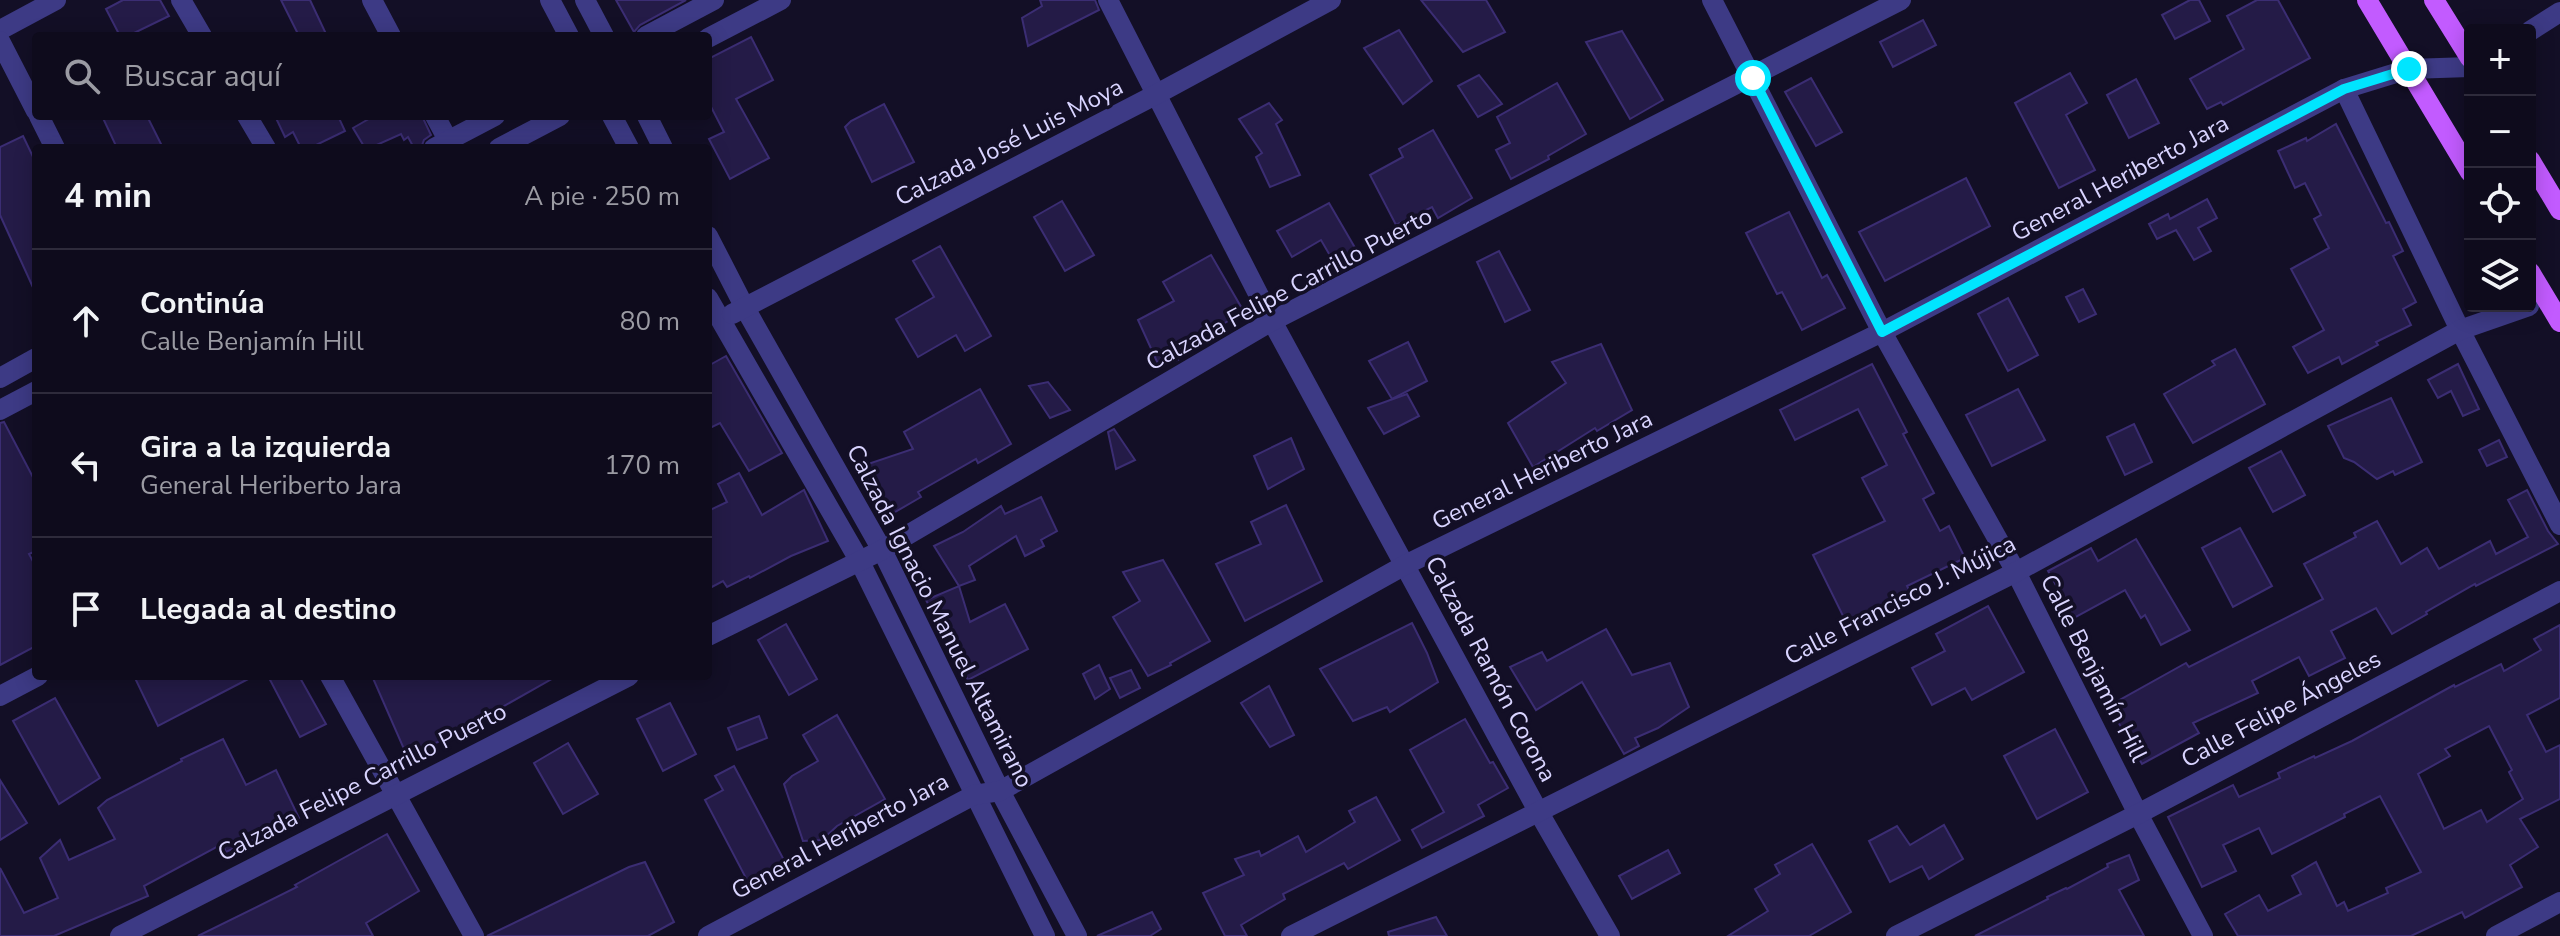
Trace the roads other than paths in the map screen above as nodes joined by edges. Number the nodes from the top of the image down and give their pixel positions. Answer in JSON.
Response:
{"nodes":[{"id":1,"x":56,"y":0,"type":"edge"},
{"id":2,"x":181,"y":0,"type":"edge"},
{"id":3,"x":372,"y":0,"type":"edge"},
{"id":4,"x":550,"y":0,"type":"edge"},
{"id":5,"x":585,"y":0,"type":"edge"},
{"id":6,"x":714,"y":0,"type":"edge"},
{"id":7,"x":781,"y":0,"type":"edge"},
{"id":8,"x":1108,"y":0,"type":"edge"},
{"id":9,"x":1331,"y":0,"type":"edge"},
{"id":10,"x":1712,"y":0,"type":"edge"},
{"id":11,"x":1901,"y":0,"type":"edge"},
{"id":12,"x":2367,"y":0,"type":"edge"},
{"id":13,"x":2434,"y":0,"type":"edge"},
{"id":14,"x":2560,"y":12,"type":"edge"},
{"id":15,"x":2536,"y":27,"type":"edge"},
{"id":16,"x":0,"y":30,"type":"edge"},
{"id":17,"x":200,"y":32,"type":"edge"},
{"id":18,"x":389,"y":32,"type":"edge"},
{"id":19,"x":567,"y":32,"type":"edge"},
{"id":20,"x":602,"y":32,"type":"edge"},
{"id":21,"x":654,"y":32,"type":"edge"},
{"id":22,"x":712,"y":36,"type":"edge"},
{"id":23,"x":0,"y":41,"type":"edge"},
{"id":24,"x":2464,"y":48,"type":"edge"},
{"id":25,"x":2464,"y":67,"type":"edge"},
{"id":26,"x":2409,"y":69,"type":"junction"},
{"id":27,"x":1753,"y":78,"type":"junction"},
{"id":28,"x":2344,"y":89,"type":"junction"},
{"id":29,"x":1157,"y":94,"type":"junction"},
{"id":30,"x":32,"y":103,"type":"edge"},
{"id":31,"x":41,"y":120,"type":"edge"},
{"id":32,"x":249,"y":120,"type":"edge"},
{"id":33,"x":436,"y":120,"type":"edge"},
{"id":34,"x":487,"y":120,"type":"edge"},
{"id":35,"x":552,"y":120,"type":"edge"},
{"id":36,"x":614,"y":120,"type":"edge"},
{"id":37,"x":649,"y":120,"type":"edge"},
{"id":38,"x":53,"y":144,"type":"edge"},
{"id":39,"x":264,"y":144,"type":"edge"},
{"id":40,"x":441,"y":144,"type":"edge"},
{"id":41,"x":507,"y":144,"type":"edge"},
{"id":42,"x":627,"y":144,"type":"edge"},
{"id":43,"x":661,"y":144,"type":"edge"},
{"id":44,"x":2468,"y":168,"type":"edge"},
{"id":45,"x":2535,"y":168,"type":"edge"},
{"id":46,"x":2560,"y":210,"type":"edge"},
{"id":47,"x":712,"y":244,"type":"edge"},
{"id":48,"x":2541,"y":302,"type":"edge"},
{"id":49,"x":745,"y":308,"type":"junction"},
{"id":50,"x":1272,"y":321,"type":"junction"},
{"id":51,"x":714,"y":322,"type":"edge"},
{"id":52,"x":2560,"y":322,"type":"edge"},
{"id":53,"x":2460,"y":330,"type":"junction"},
{"id":54,"x":1882,"y":332,"type":"junction"},
{"id":55,"x":32,"y":360,"type":"edge"},
{"id":56,"x":0,"y":378,"type":"edge"},
{"id":57,"x":32,"y":393,"type":"edge"},
{"id":58,"x":0,"y":410,"type":"edge"},
{"id":59,"x":2560,"y":525,"type":"edge"},
{"id":60,"x":882,"y":550,"type":"junction"},
{"id":61,"x":859,"y":560,"type":"junction"},
{"id":62,"x":1405,"y":565,"type":"junction"},
{"id":63,"x":2016,"y":572,"type":"junction"},
{"id":64,"x":2560,"y":591,"type":"edge"},
{"id":65,"x":712,"y":634,"type":"edge"},
{"id":66,"x":32,"y":679,"type":"edge"},
{"id":67,"x":332,"y":680,"type":"edge"},
{"id":68,"x":621,"y":680,"type":"edge"},
{"id":69,"x":0,"y":696,"type":"edge"},
{"id":70,"x":1000,"y":791,"type":"junction"},
{"id":71,"x":396,"y":793,"type":"junction"},
{"id":72,"x":974,"y":795,"type":"junction"},
{"id":73,"x":1538,"y":811,"type":"junction"},
{"id":74,"x":2138,"y":814,"type":"junction"},
{"id":75,"x":2560,"y":902,"type":"edge"},
{"id":76,"x":120,"y":936,"type":"edge"},
{"id":77,"x":474,"y":936,"type":"edge"},
{"id":78,"x":708,"y":936,"type":"edge"},
{"id":79,"x":1045,"y":936,"type":"edge"},
{"id":80,"x":1077,"y":936,"type":"edge"},
{"id":81,"x":1291,"y":936,"type":"edge"},
{"id":82,"x":1610,"y":936,"type":"edge"},
{"id":83,"x":1896,"y":936,"type":"edge"},
{"id":84,"x":2203,"y":936,"type":"edge"},
{"id":85,"x":2496,"y":936,"type":"edge"}],
"edges":[{"from":1,"to":16,"type":"street"},
{"from":2,"to":17,"type":"street"},
{"from":3,"to":18,"type":"street"},
{"from":4,"to":19,"type":"street"},
{"from":5,"to":20,"type":"street"},
{"from":6,"to":21,"type":"street"},
{"from":7,"to":22,"type":"street"},
{"from":8,"to":29,"type":"street","name":"Calzada Ramón Corona"},
{"from":9,"to":29,"type":"street","name":"Calzada José Luis Moya"},
{"from":10,"to":27,"type":"street","name":"Calle Benjamín Hill"},
{"from":11,"to":27,"type":"street","name":"Calzada Felipe Carrillo Puerto"},
{"from":12,"to":26,"type":"main road"},
{"from":13,"to":24,"type":"main road"},
{"from":14,"to":15,"type":"street"},
{"from":23,"to":30,"type":"street"},
{"from":25,"to":26,"type":"street","name":"General Heriberto Jara"},
{"from":26,"to":28,"type":"street","name":"General Heriberto Jara"},
{"from":26,"to":44,"type":"main road"},
{"from":27,"to":50,"type":"street","name":"Calzada Felipe Carrillo Puerto"},
{"from":27,"to":54,"type":"street","name":"Calle Benjamín Hill"},
{"from":28,"to":53,"type":"street"},
{"from":28,"to":54,"type":"street","name":"General Heriberto Jara"},
{"from":29,"to":49,"type":"street","name":"Calzada José Luis Moya"},
{"from":29,"to":50,"type":"street","name":"Calzada Ramón Corona"},
{"from":31,"to":38,"type":"street"},
{"from":32,"to":39,"type":"street"},
{"from":33,"to":40,"type":"street"},
{"from":34,"to":40,"type":"street"},
{"from":35,"to":41,"type":"street"},
{"from":36,"to":42,"type":"street"},
{"from":37,"to":43,"type":"street"},
{"from":45,"to":46,"type":"main road"},
{"from":47,"to":49,"type":"street","name":"Calzada Ignacio Manuel Altamirano"},
{"from":48,"to":52,"type":"main road"},
{"from":48,"to":53,"type":"street","name":"Calle Francisco J. Mújica"},
{"from":49,"to":51,"type":"street","name":"Calzada José Luis Moya"},
{"from":49,"to":60,"type":"street","name":"Calzada Ignacio Manuel Altamirano"},
{"from":50,"to":60,"type":"street","name":"Calzada Felipe Carrillo Puerto"},
{"from":50,"to":62,"type":"street","name":"Calzada Ramón Corona"},
{"from":51,"to":61,"type":"street","name":"Calzada Ignacio Manuel Altamirano"},
{"from":53,"to":59,"type":"street"},
{"from":53,"to":63,"type":"street","name":"Calle Francisco J. Mújica"},
{"from":54,"to":62,"type":"street","name":"General Heriberto Jara"},
{"from":54,"to":63,"type":"street","name":"Calle Benjamín Hill"},
{"from":55,"to":56,"type":"street"},
{"from":57,"to":58,"type":"street"},
{"from":60,"to":61,"type":"street","name":"Calzada Felipe Carrillo Puerto"},
{"from":60,"to":70,"type":"street","name":"Calzada Ignacio Manuel Altamirano"},
{"from":61,"to":65,"type":"street","name":"Calzada Felipe Carrillo Puerto"},
{"from":61,"to":72,"type":"street","name":"Calzada Ignacio Manuel Altamirano"},
{"from":62,"to":70,"type":"street","name":"General Heriberto Jara"},
{"from":62,"to":73,"type":"street","name":"Calzada Ramón Corona"},
{"from":63,"to":73,"type":"street","name":"Calle Francisco J. Mújica"},
{"from":63,"to":74,"type":"street","name":"Calle Benjamín Hill"},
{"from":64,"to":74,"type":"street","name":"Calle Felipe Ángeles"},
{"from":66,"to":69,"type":"street"},
{"from":67,"to":71,"type":"street"},
{"from":68,"to":71,"type":"street","name":"Calzada Felipe Carrillo Puerto"},
{"from":70,"to":72,"type":"street","name":"General Heriberto Jara"},
{"from":70,"to":80,"type":"street","name":"Calzada Ignacio Manuel Altamirano"},
{"from":71,"to":76,"type":"street","name":"Calzada Felipe Carrillo Puerto"},
{"from":71,"to":77,"type":"street"},
{"from":72,"to":78,"type":"street","name":"General Heriberto Jara"},
{"from":72,"to":79,"type":"street","name":"Calzada Ignacio Manuel Altamirano"},
{"from":73,"to":81,"type":"street","name":"Calle Francisco J. Mújica"},
{"from":73,"to":82,"type":"street","name":"Calzada Ramón Corona"},
{"from":74,"to":83,"type":"street","name":"Calle Felipe Ángeles"},
{"from":74,"to":84,"type":"street","name":"Calle Benjamín Hill"},
{"from":75,"to":85,"type":"street"}]}
